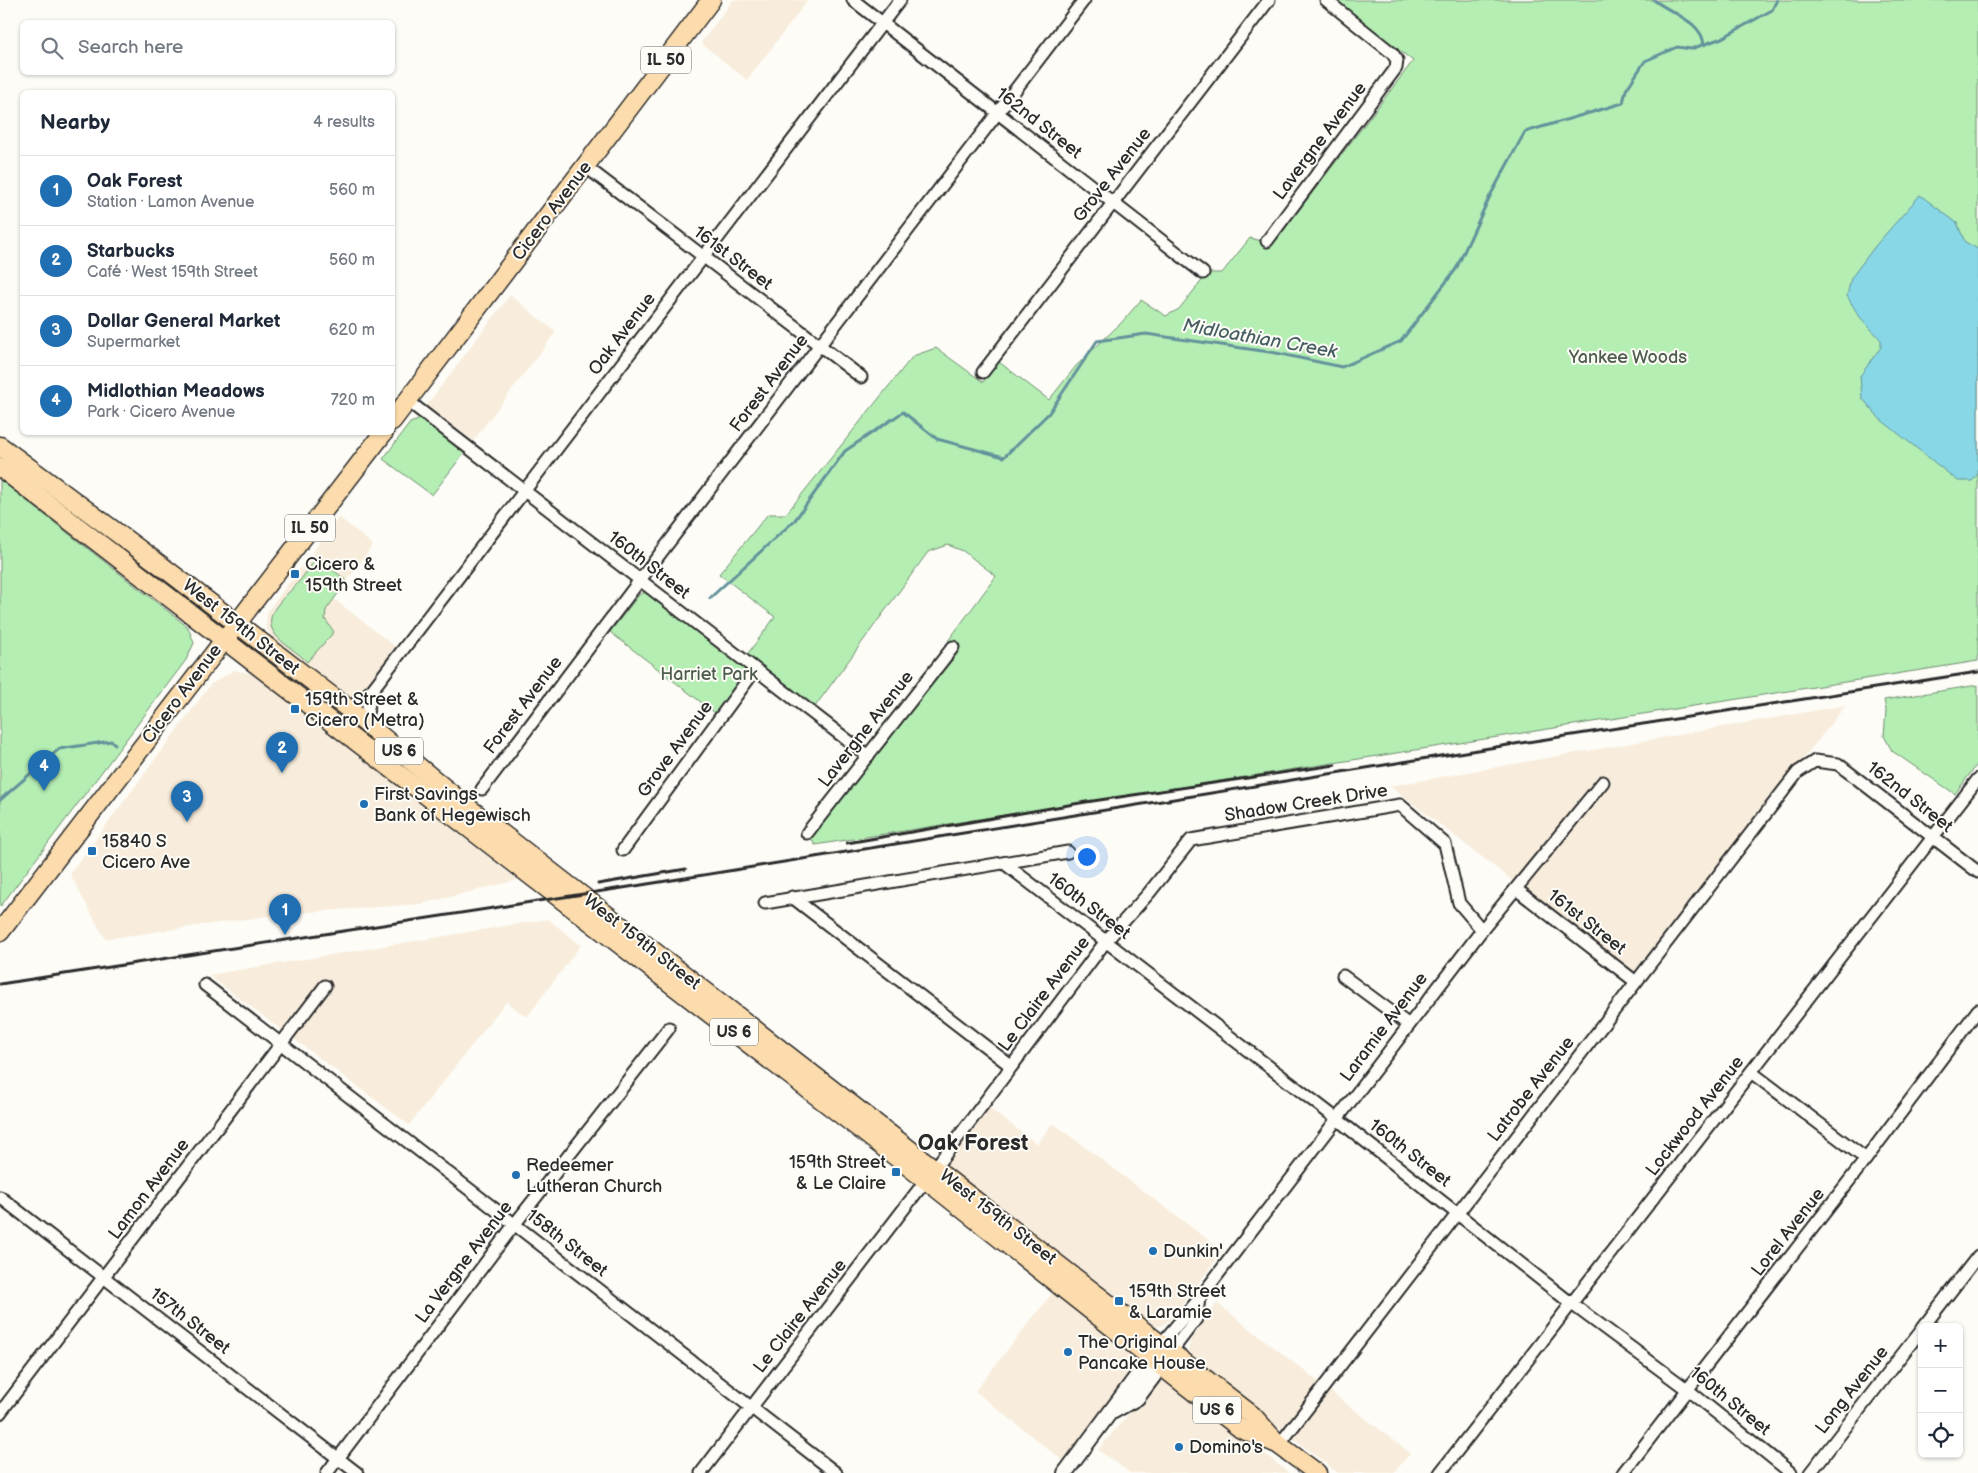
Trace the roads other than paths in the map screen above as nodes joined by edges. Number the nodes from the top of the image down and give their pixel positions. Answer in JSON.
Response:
{"nodes":[{"id":1,"x":712,"y":0,"type":"edge"},
{"id":2,"x":853,"y":0,"type":"edge"},
{"id":3,"x":900,"y":0,"type":"edge"},
{"id":4,"x":1084,"y":0,"type":"edge"},
{"id":5,"x":1269,"y":0,"type":"edge"},
{"id":6,"x":1326,"y":0,"type":"edge"},
{"id":7,"x":883,"y":23,"type":"junction"},
{"id":8,"x":997,"y":113,"type":"junction"},
{"id":9,"x":586,"y":166,"type":"junction"},
{"id":10,"x":1112,"y":202,"type":"junction"},
{"id":11,"x":1267,"y":241,"type":"dead end"},
{"id":12,"x":702,"y":257,"type":"junction"},
{"id":13,"x":1203,"y":273,"type":"dead end"},
{"id":14,"x":820,"y":346,"type":"junction"},
{"id":15,"x":983,"y":372,"type":"dead end"},
{"id":16,"x":861,"y":377,"type":"dead end"},
{"id":17,"x":408,"y":401,"type":"junction"},
{"id":18,"x":395,"y":417,"type":"edge"},
{"id":19,"x":382,"y":435,"type":"edge"},
{"id":20,"x":0,"y":446,"type":"edge"},
{"id":21,"x":0,"y":467,"type":"edge"},
{"id":22,"x":525,"y":491,"type":"junction"},
{"id":23,"x":640,"y":580,"type":"junction"},
{"id":24,"x":236,"y":623,"type":"junction"},
{"id":25,"x":223,"y":639,"type":"junction"},
{"id":26,"x":953,"y":647,"type":"dead end"},
{"id":27,"x":755,"y":670,"type":"junction"},
{"id":28,"x":372,"y":690,"type":"junction"},
{"id":29,"x":346,"y":707,"type":"junction"},
{"id":30,"x":365,"y":722,"type":"junction"},
{"id":31,"x":868,"y":756,"type":"junction"},
{"id":32,"x":1815,"y":761,"type":"joint"},
{"id":33,"x":1978,"y":779,"type":"edge"},
{"id":34,"x":1603,"y":782,"type":"dead end"},
{"id":35,"x":482,"y":789,"type":"dead end"},
{"id":36,"x":807,"y":833,"type":"dead end"},
{"id":37,"x":1933,"y":837,"type":"junction"},
{"id":38,"x":623,"y":850,"type":"dead end"},
{"id":39,"x":1068,"y":852,"type":"dead end"},
{"id":40,"x":1004,"y":864,"type":"junction"},
{"id":41,"x":1978,"y":872,"type":"edge"},
{"id":42,"x":1516,"y":889,"type":"junction"},
{"id":43,"x":1148,"y":893,"type":"joint"},
{"id":44,"x":792,"y":897,"type":"junction"},
{"id":45,"x":765,"y":903,"type":"dead end"},
{"id":46,"x":1482,"y":930,"type":"junction"},
{"id":47,"x":0,"y":932,"type":"edge"},
{"id":48,"x":1106,"y":941,"type":"junction"},
{"id":49,"x":1343,"y":976,"type":"dead end"},
{"id":50,"x":1636,"y":982,"type":"junction"},
{"id":51,"x":206,"y":985,"type":"dead end"},
{"id":52,"x":325,"y":986,"type":"dead end"},
{"id":53,"x":1978,"y":1010,"type":"edge"},
{"id":54,"x":1408,"y":1026,"type":"junction"},
{"id":55,"x":669,"y":1028,"type":"dead end"},
{"id":56,"x":282,"y":1043,"type":"junction"},
{"id":57,"x":1011,"y":1066,"type":"junction"},
{"id":58,"x":1751,"y":1072,"type":"junction"},
{"id":59,"x":1337,"y":1118,"type":"junction"},
{"id":60,"x":1866,"y":1159,"type":"junction"},
{"id":61,"x":930,"y":1174,"type":"junction"},
{"id":62,"x":0,"y":1198,"type":"edge"},
{"id":63,"x":1458,"y":1212,"type":"junction"},
{"id":64,"x":514,"y":1225,"type":"junction"},
{"id":65,"x":1978,"y":1256,"type":"edge"},
{"id":66,"x":104,"y":1276,"type":"junction"},
{"id":67,"x":1572,"y":1304,"type":"junction"},
{"id":68,"x":1926,"y":1323,"type":"edge"},
{"id":69,"x":1918,"y":1333,"type":"edge"},
{"id":70,"x":1166,"y":1348,"type":"junction"},
{"id":71,"x":1155,"y":1362,"type":"junction"},
{"id":72,"x":1688,"y":1390,"type":"junction"},
{"id":73,"x":751,"y":1408,"type":"junction"},
{"id":74,"x":0,"y":1413,"type":"edge"},
{"id":75,"x":1280,"y":1444,"type":"junction"},
{"id":76,"x":338,"y":1458,"type":"junction"},
{"id":77,"x":326,"y":1473,"type":"edge"},
{"id":78,"x":357,"y":1473,"type":"edge"},
{"id":79,"x":701,"y":1473,"type":"edge"},
{"id":80,"x":836,"y":1473,"type":"edge"},
{"id":81,"x":1065,"y":1473,"type":"edge"},
{"id":82,"x":1316,"y":1473,"type":"edge"},
{"id":83,"x":1440,"y":1473,"type":"edge"},
{"id":84,"x":1623,"y":1473,"type":"edge"},
{"id":85,"x":1792,"y":1473,"type":"edge"},
{"id":86,"x":1810,"y":1473,"type":"edge"}],
"edges":[{"from":1,"to":9,"type":"main road","name":"Cicero Avenue","number":"IL 50"},
{"from":2,"to":7,"type":"street","name":"162nd Street"},
{"from":3,"to":7,"type":"street","name":"Oak Avenue"},
{"from":4,"to":8,"type":"street","name":"Forest Avenue"},
{"from":5,"to":10,"type":"street","name":"Grove Avenue"},
{"from":6,"to":11,"type":"street","name":"Lavergne Avenue"},
{"from":7,"to":8,"type":"street","name":"162nd Street"},
{"from":7,"to":12,"type":"street","name":"Oak Avenue"},
{"from":8,"to":10,"type":"street","name":"162nd Street"},
{"from":8,"to":14,"type":"street","name":"Forest Avenue"},
{"from":9,"to":12,"type":"street","name":"161st Street"},
{"from":9,"to":17,"type":"main road","name":"Cicero Avenue","number":"IL 50"},
{"from":10,"to":13,"type":"street","name":"162nd Street"},
{"from":10,"to":15,"type":"street","name":"Grove Avenue"},
{"from":12,"to":14,"type":"street","name":"161st Street"},
{"from":12,"to":22,"type":"street","name":"Oak Avenue"},
{"from":14,"to":16,"type":"street","name":"161st Street"},
{"from":14,"to":23,"type":"street","name":"Forest Avenue"},
{"from":17,"to":18,"type":"main road","name":"Cicero Avenue","number":"IL 50"},
{"from":17,"to":22,"type":"street","name":"160th Street"},
{"from":19,"to":24,"type":"main road","name":"Cicero Avenue","number":"IL 50"},
{"from":20,"to":24,"type":"main road","name":"West 159th Street","number":"US 6"},
{"from":21,"to":25,"type":"main road","name":"West 159th Street","number":"US 6"},
{"from":22,"to":23,"type":"street","name":"160th Street"},
{"from":22,"to":28,"type":"street","name":"Oak Avenue"},
{"from":23,"to":27,"type":"street","name":"160th Street"},
{"from":23,"to":35,"type":"street","name":"Forest Avenue"},
{"from":24,"to":25,"type":"main road","name":"Cicero Avenue","number":"IL 50"},
{"from":24,"to":29,"type":"main road","name":"West 159th Street","number":"US 6"},
{"from":25,"to":47,"type":"main road","name":"Cicero Avenue","number":"IL 50"},
{"from":25,"to":61,"type":"main road","name":"West 159th Street","number":"US 6"},
{"from":26,"to":31,"type":"street","name":"Lavergne Avenue"},
{"from":27,"to":31,"type":"street","name":"160th Street"},
{"from":27,"to":38,"type":"street","name":"Grove Avenue"},
{"from":28,"to":29,"type":"street","name":"Oak Avenue"},
{"from":28,"to":30,"type":"street","name":"Oak Avenue"},
{"from":29,"to":30,"type":"main road","name":"West 159th Street","number":"US 6"},
{"from":30,"to":61,"type":"main road","name":"West 159th Street","number":"US 6"},
{"from":31,"to":36,"type":"street","name":"Lavergne Avenue"},
{"from":32,"to":37,"type":"street","name":"162nd Street"},
{"from":32,"to":50,"type":"street","name":"Latrobe Avenue"},
{"from":33,"to":37,"type":"street","name":"Lockwood Avenue"},
{"from":34,"to":42,"type":"street","name":"Laramie Avenue"},
{"from":37,"to":41,"type":"street","name":"162nd Street"},
{"from":37,"to":58,"type":"street","name":"Lockwood Avenue"},
{"from":39,"to":40,"type":"street"},
{"from":40,"to":44,"type":"street"},
{"from":40,"to":48,"type":"street","name":"160th Street"},
{"from":42,"to":46,"type":"street","name":"Laramie Avenue"},
{"from":42,"to":50,"type":"street","name":"161st Street"},
{"from":43,"to":46,"type":"street","name":"Shadow Creek Drive"},
{"from":43,"to":48,"type":"street","name":"Le Claire Avenue"},
{"from":44,"to":45,"type":"street"},
{"from":44,"to":57,"type":"street"},
{"from":46,"to":54,"type":"street","name":"Laramie Avenue"},
{"from":48,"to":57,"type":"street","name":"Le Claire Avenue"},
{"from":48,"to":59,"type":"street","name":"160th Street"},
{"from":49,"to":54,"type":"street"},
{"from":50,"to":63,"type":"street","name":"Latrobe Avenue"},
{"from":51,"to":56,"type":"street","name":"158th Street"},
{"from":52,"to":56,"type":"street","name":"Lamon Avenue"},
{"from":53,"to":60,"type":"street","name":"Lorel Avenue"},
{"from":54,"to":59,"type":"street","name":"Laramie Avenue"},
{"from":55,"to":64,"type":"street","name":"La Vergne Avenue"},
{"from":56,"to":64,"type":"street","name":"158th Street"},
{"from":56,"to":66,"type":"street","name":"Lamon Avenue"},
{"from":57,"to":61,"type":"street","name":"Le Claire Avenue"},
{"from":58,"to":60,"type":"street"},
{"from":58,"to":67,"type":"street","name":"Lockwood Avenue"},
{"from":59,"to":63,"type":"street","name":"160th Street"},
{"from":59,"to":70,"type":"street","name":"Laramie Avenue"},
{"from":60,"to":72,"type":"street","name":"Lorel Avenue"},
{"from":61,"to":70,"type":"main road","name":"West 159th Street","number":"US 6"},
{"from":61,"to":71,"type":"main road","name":"West 159th Street","number":"US 6"},
{"from":61,"to":73,"type":"street","name":"Le Claire Avenue"},
{"from":62,"to":66,"type":"street","name":"157th Street"},
{"from":63,"to":67,"type":"street","name":"160th Street"},
{"from":63,"to":75,"type":"street","name":"Latrobe Avenue"},
{"from":64,"to":73,"type":"street","name":"158th Street"},
{"from":64,"to":76,"type":"street","name":"La Vergne Avenue"},
{"from":65,"to":68,"type":"street","name":"Long Avenue"},
{"from":66,"to":74,"type":"street","name":"Lamon Avenue"},
{"from":66,"to":76,"type":"street","name":"157th Street"},
{"from":67,"to":72,"type":"street","name":"160th Street"},
{"from":67,"to":83,"type":"street","name":"Lockwood Avenue"},
{"from":69,"to":86,"type":"street","name":"Long Avenue"},
{"from":70,"to":71,"type":"street","name":"Laramie Avenue"},
{"from":70,"to":75,"type":"main road","name":"West 159th Street","number":"US 6"},
{"from":71,"to":75,"type":"main road","name":"West 159th Street","number":"US 6"},
{"from":71,"to":81,"type":"street","name":"Laramie Avenue"},
{"from":72,"to":84,"type":"street","name":"Lorel Avenue"},
{"from":72,"to":85,"type":"street","name":"160th Street"},
{"from":73,"to":79,"type":"street","name":"Le Claire Avenue"},
{"from":73,"to":80,"type":"street","name":"158th Street"},
{"from":75,"to":82,"type":"main road","name":"West 159th Street","number":"US 6"},
{"from":76,"to":77,"type":"street","name":"La Vergne Avenue"},
{"from":76,"to":78,"type":"street","name":"157th Street"}]}
